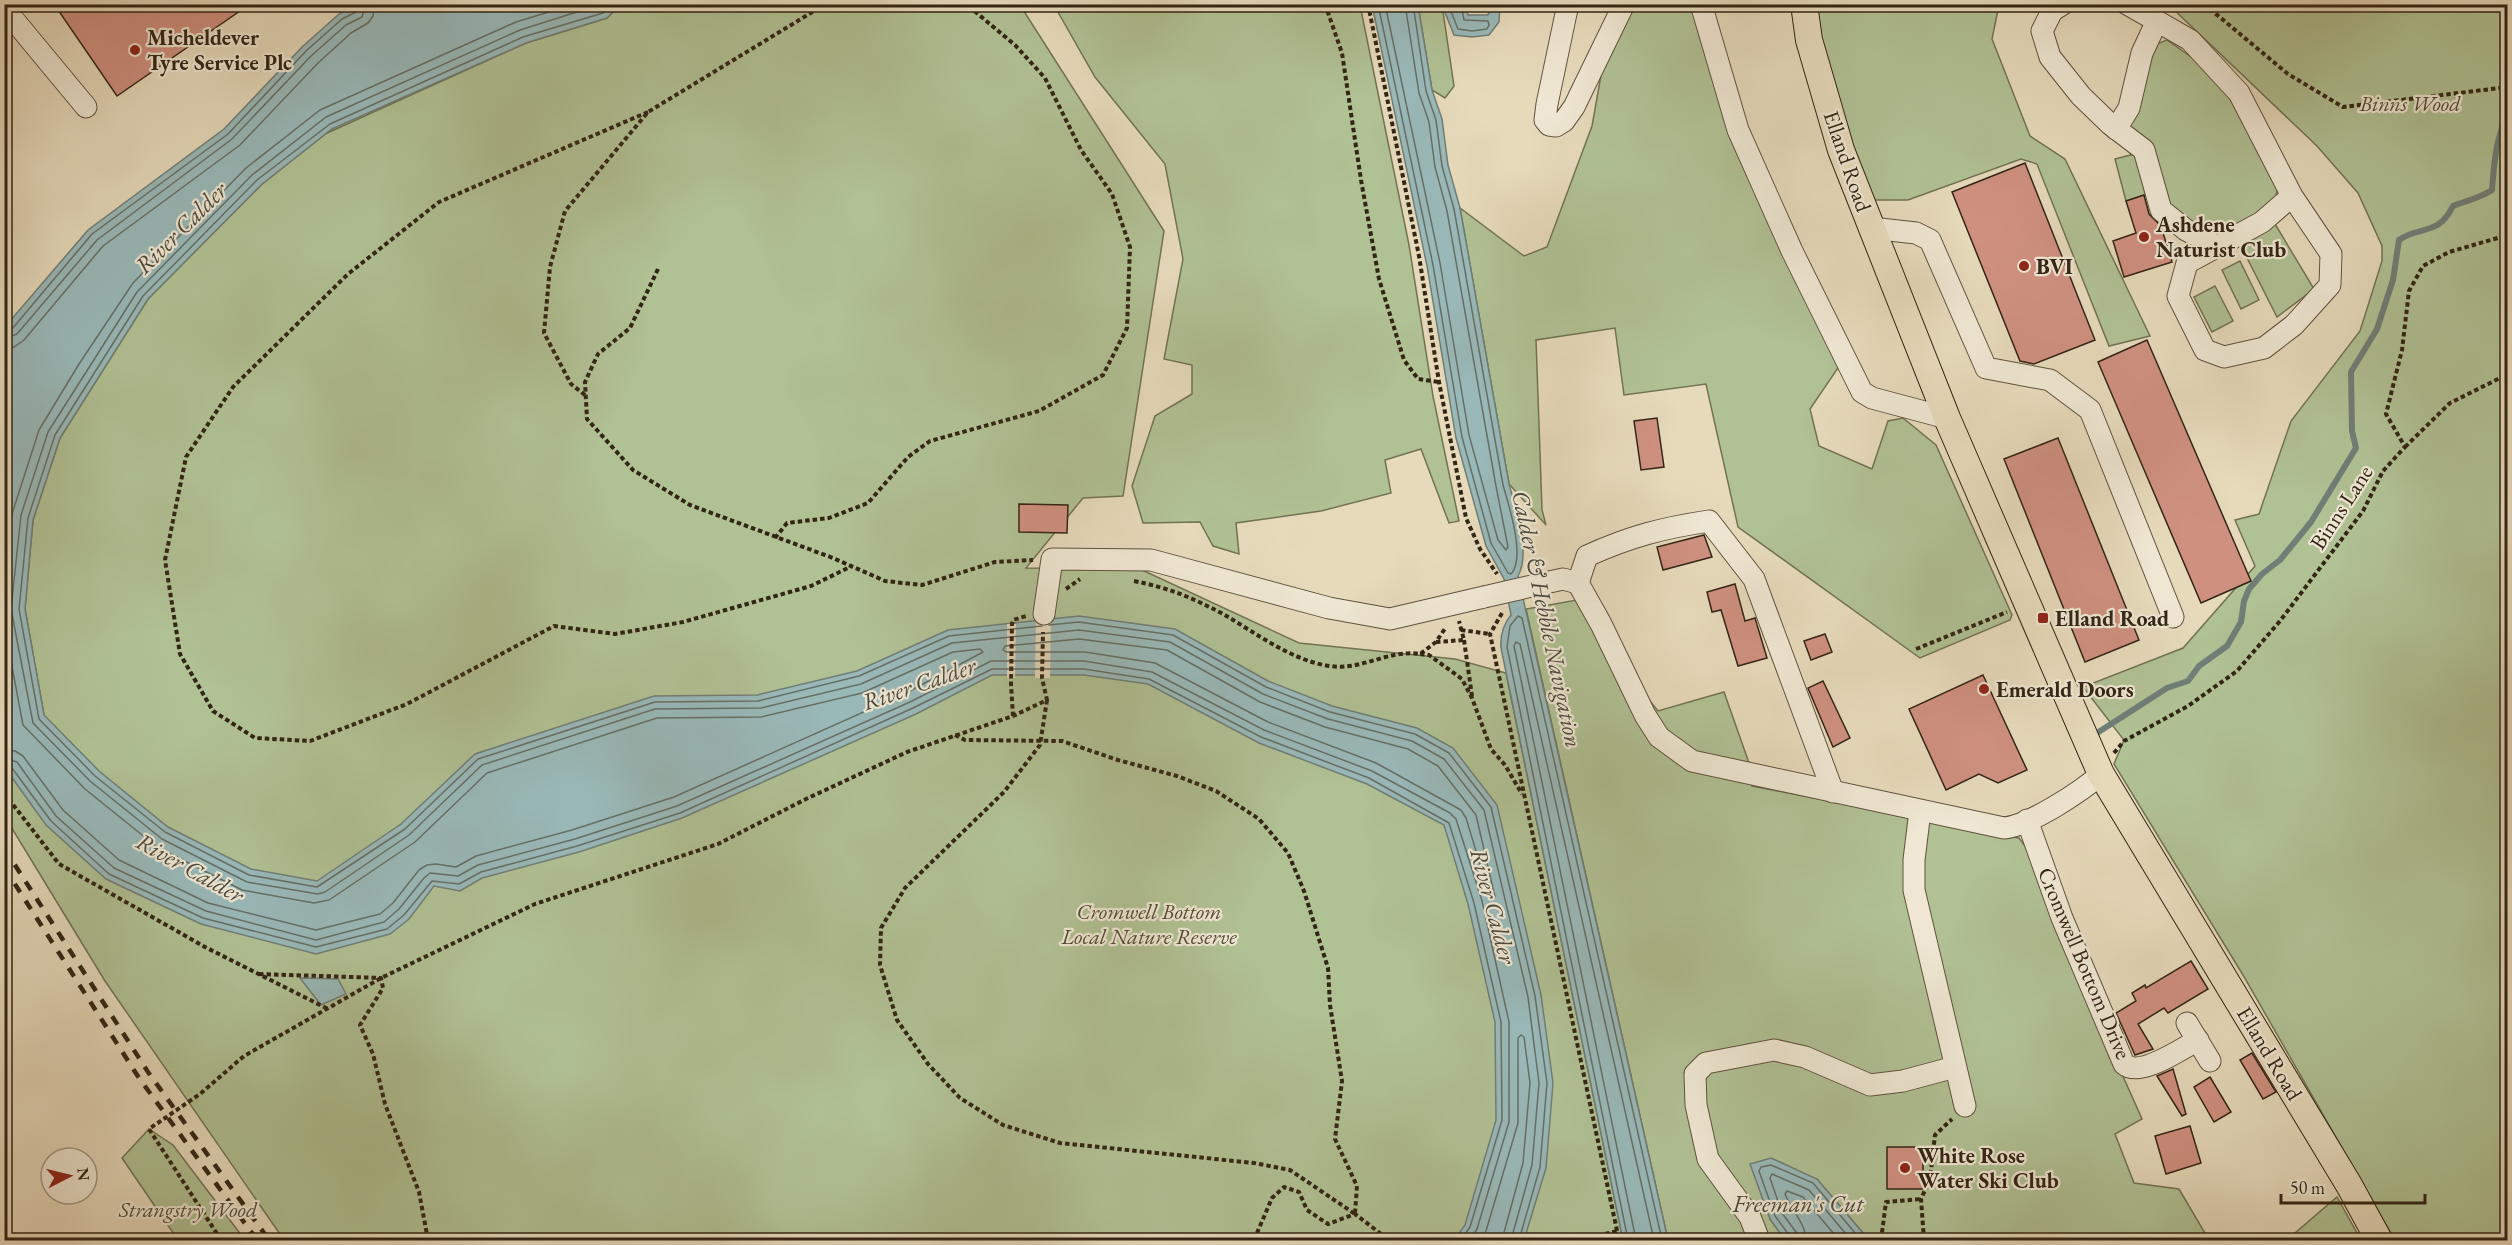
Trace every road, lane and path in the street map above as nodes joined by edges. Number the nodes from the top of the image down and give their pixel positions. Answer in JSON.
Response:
{"nodes":[{"id":1,"x":838,"y":4,"type":"edge"},
{"id":2,"x":966,"y":4,"type":"edge"},
{"id":3,"x":1325,"y":4,"type":"edge"},
{"id":4,"x":1568,"y":4,"type":"edge"},
{"id":5,"x":1624,"y":4,"type":"edge"},
{"id":6,"x":1701,"y":4,"type":"edge"},
{"id":7,"x":1804,"y":4,"type":"edge"},
{"id":8,"x":2063,"y":4,"type":"edge"},
{"id":9,"x":2127,"y":4,"type":"edge"},
{"id":10,"x":2204,"y":4,"type":"edge"},
{"id":11,"x":4,"y":8,"type":"edge"},
{"id":12,"x":2157,"y":21,"type":"junction"},
{"id":13,"x":2508,"y":87,"type":"edge"},
{"id":14,"x":86,"y":107,"type":"dead end"},
{"id":15,"x":648,"y":112,"type":"junction"},
{"id":16,"x":2116,"y":129,"type":"junction"},
{"id":17,"x":2292,"y":196,"type":"junction"},
{"id":18,"x":1871,"y":228,"type":"junction"},
{"id":19,"x":2508,"y":235,"type":"edge"},
{"id":20,"x":2216,"y":246,"type":"junction"},
{"id":21,"x":658,"y":269,"type":"dead end"},
{"id":22,"x":2508,"y":374,"type":"edge"},
{"id":23,"x":1439,"y":382,"type":"dead end"},
{"id":24,"x":586,"y":395,"type":"junction"},
{"id":25,"x":1947,"y":418,"type":"junction"},
{"id":26,"x":2405,"y":447,"type":"junction"},
{"id":27,"x":776,"y":538,"type":"junction"},
{"id":28,"x":1052,"y":559,"type":"junction"},
{"id":29,"x":852,"y":566,"type":"junction"},
{"id":30,"x":1090,"y":576,"type":"dead end"},
{"id":31,"x":1134,"y":581,"type":"dead end"},
{"id":32,"x":1578,"y":583,"type":"junction"},
{"id":33,"x":2027,"y":603,"type":"junction"},
{"id":34,"x":1044,"y":613,"type":"junction"},
{"id":35,"x":2173,"y":617,"type":"dead end"},
{"id":36,"x":1467,"y":618,"type":"dead end"},
{"id":37,"x":1490,"y":634,"type":"dead end"},
{"id":38,"x":1464,"y":640,"type":"junction"},
{"id":39,"x":1436,"y":642,"type":"junction"},
{"id":40,"x":1916,"y":649,"type":"dead end"},
{"id":41,"x":1420,"y":654,"type":"junction"},
{"id":42,"x":1473,"y":698,"type":"junction"},
{"id":43,"x":1047,"y":700,"type":"junction"},
{"id":44,"x":1013,"y":716,"type":"junction"},
{"id":45,"x":955,"y":735,"type":"junction"},
{"id":46,"x":1041,"y":740,"type":"junction"},
{"id":47,"x":2101,"y":774,"type":"junction"},
{"id":48,"x":1833,"y":792,"type":"junction"},
{"id":49,"x":4,"y":793,"type":"edge"},
{"id":50,"x":1524,"y":797,"type":"dead end"},
{"id":51,"x":1920,"y":811,"type":"junction"},
{"id":52,"x":2027,"y":820,"type":"junction"},
{"id":53,"x":259,"y":974,"type":"junction"},
{"id":54,"x":381,"y":978,"type":"junction"},
{"id":55,"x":328,"y":1009,"type":"junction"},
{"id":56,"x":2210,"y":1061,"type":"dead end"},
{"id":57,"x":1955,"y":1067,"type":"junction"},
{"id":58,"x":1965,"y":1106,"type":"joint"},
{"id":59,"x":1921,"y":1198,"type":"junction"},
{"id":60,"x":1355,"y":1214,"type":"junction"},
{"id":61,"x":1605,"y":1234,"type":"dead end"},
{"id":62,"x":221,"y":1240,"type":"edge"},
{"id":63,"x":428,"y":1240,"type":"edge"},
{"id":64,"x":1254,"y":1240,"type":"edge"},
{"id":65,"x":1389,"y":1240,"type":"edge"},
{"id":66,"x":1619,"y":1240,"type":"edge"},
{"id":67,"x":1759,"y":1240,"type":"edge"},
{"id":68,"x":1881,"y":1240,"type":"edge"},
{"id":69,"x":1924,"y":1240,"type":"edge"},
{"id":70,"x":2379,"y":1240,"type":"edge"}],
"edges":[{"from":1,"to":15,"type":"path"},
{"from":2,"to":27,"type":"path"},
{"from":3,"to":23,"type":"path"},
{"from":4,"to":5,"type":"street"},
{"from":6,"to":25,"type":"street"},
{"from":7,"to":18,"type":"main road","name":"Elland Road"},
{"from":8,"to":16,"type":"street"},
{"from":9,"to":12,"type":"street"},
{"from":10,"to":13,"type":"path"},
{"from":11,"to":14,"type":"street"},
{"from":12,"to":16,"type":"street"},
{"from":12,"to":17,"type":"street"},
{"from":15,"to":24,"type":"path"},
{"from":15,"to":29,"type":"path"},
{"from":16,"to":20,"type":"street"},
{"from":17,"to":20,"type":"street"},
{"from":17,"to":20,"type":"street"},
{"from":18,"to":25,"type":"main road","name":"Elland Road"},
{"from":18,"to":35,"type":"street"},
{"from":19,"to":26,"type":"path"},
{"from":21,"to":24,"type":"path"},
{"from":22,"to":26,"type":"path","name":"Binns Lane"},
{"from":24,"to":27,"type":"path"},
{"from":25,"to":33,"type":"main road","name":"Elland Road"},
{"from":26,"to":47,"type":"path","name":"Binns Lane"},
{"from":27,"to":29,"type":"path"},
{"from":28,"to":29,"type":"path"},
{"from":28,"to":32,"type":"street","bridge":true},
{"from":28,"to":34,"type":"street"},
{"from":30,"to":34,"type":"path"},
{"from":31,"to":41,"type":"path"},
{"from":32,"to":48,"type":"street"},
{"from":32,"to":48,"type":"street"},
{"from":33,"to":40,"type":"path"},
{"from":33,"to":47,"type":"main road","name":"Elland Road"},
{"from":34,"to":43,"type":"path"},
{"from":34,"to":44,"type":"path"},
{"from":36,"to":39,"type":"path"},
{"from":37,"to":38,"type":"path"},
{"from":38,"to":39,"type":"path"},
{"from":38,"to":42,"type":"path"},
{"from":39,"to":41,"type":"path"},
{"from":41,"to":42,"type":"path"},
{"from":42,"to":50,"type":"path"},
{"from":43,"to":44,"type":"path"},
{"from":43,"to":46,"type":"path"},
{"from":44,"to":45,"type":"path"},
{"from":45,"to":46,"type":"path"},
{"from":45,"to":54,"type":"path"},
{"from":46,"to":60,"type":"path"},
{"from":46,"to":60,"type":"path"},
{"from":47,"to":52,"type":"street"},
{"from":47,"to":70,"type":"main road","name":"Elland Road"},
{"from":48,"to":51,"type":"street"},
{"from":49,"to":53,"type":"path"},
{"from":51,"to":52,"type":"street"},
{"from":51,"to":57,"type":"street"},
{"from":52,"to":56,"type":"street","name":"Cromwell Bottom Drive"},
{"from":53,"to":54,"type":"path"},
{"from":53,"to":55,"type":"path"},
{"from":54,"to":55,"type":"path"},
{"from":54,"to":63,"type":"path"},
{"from":55,"to":62,"type":"path"},
{"from":57,"to":58,"type":"street"},
{"from":57,"to":67,"type":"street"},
{"from":58,"to":59,"type":"path"},
{"from":59,"to":68,"type":"path"},
{"from":59,"to":69,"type":"path"},
{"from":60,"to":64,"type":"path"},
{"from":60,"to":65,"type":"path"},
{"from":61,"to":66,"type":"path"}]}
